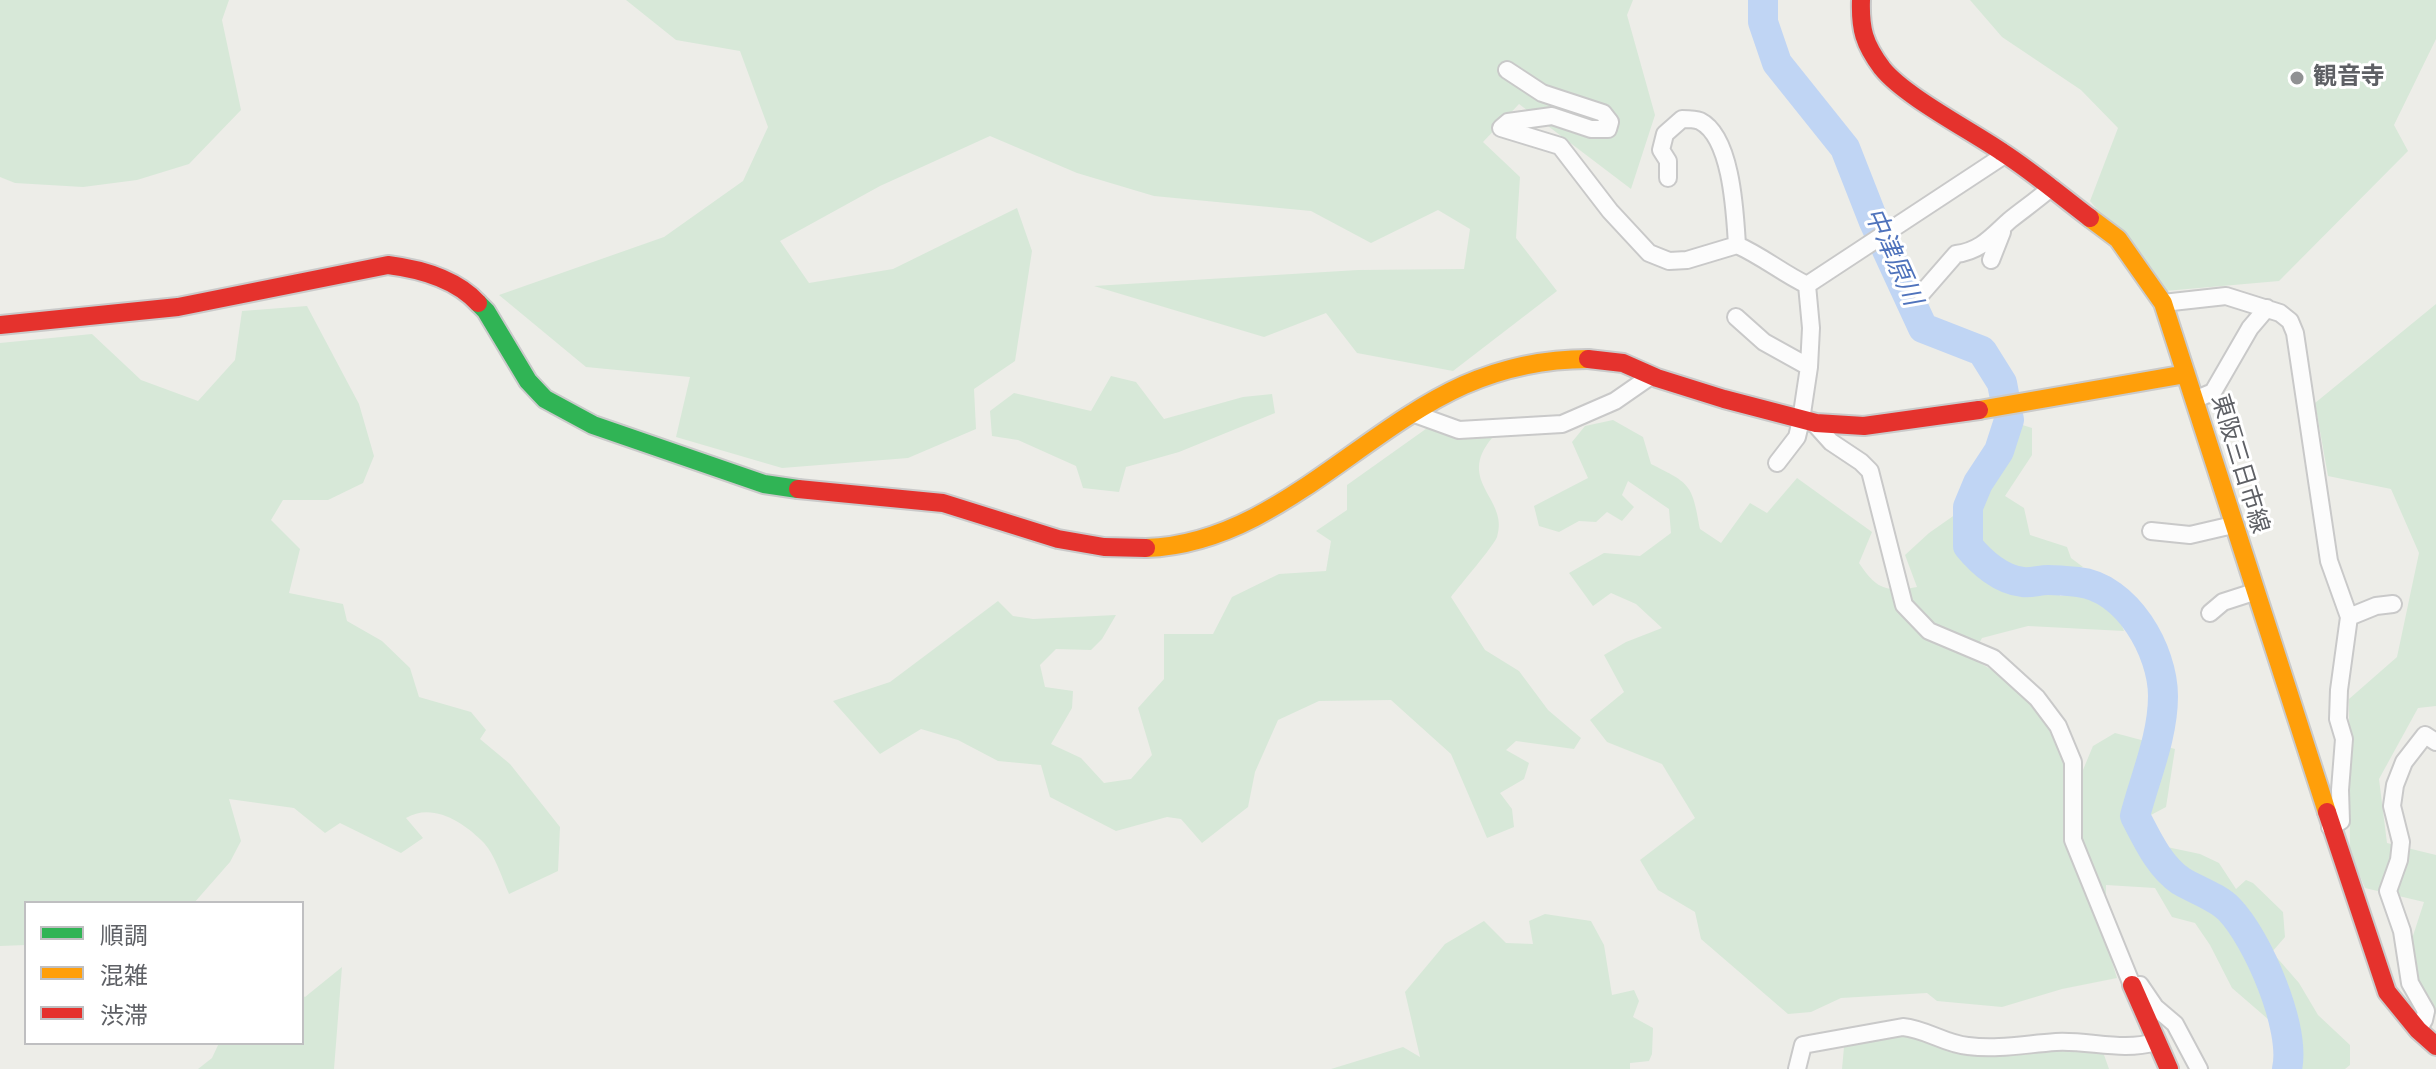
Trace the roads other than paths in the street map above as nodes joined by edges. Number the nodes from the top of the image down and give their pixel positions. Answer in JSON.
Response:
{"nodes":[{"id":1,"x":1861,"y":0,"type":"edge"},
{"id":2,"x":1507,"y":70,"type":"dead end"},
{"id":3,"x":2006,"y":154,"type":"junction"},
{"id":4,"x":1668,"y":178,"type":"dead end"},
{"id":5,"x":2052,"y":187,"type":"junction"},
{"id":6,"x":2002,"y":230,"type":"junction"},
{"id":7,"x":1737,"y":245,"type":"junction"},
{"id":8,"x":1991,"y":260,"type":"dead end"},
{"id":9,"x":1807,"y":285,"type":"junction"},
{"id":10,"x":1922,"y":293,"type":"dead end"},
{"id":11,"x":2163,"y":303,"type":"junction"},
{"id":12,"x":2267,"y":308,"type":"junction"},
{"id":13,"x":1736,"y":317,"type":"dead end"},
{"id":14,"x":0,"y":325,"type":"edge"},
{"id":15,"x":1809,"y":367,"type":"junction"},
{"id":16,"x":2186,"y":374,"type":"junction"},
{"id":17,"x":1651,"y":376,"type":"junction"},
{"id":18,"x":2194,"y":400,"type":"junction"},
{"id":19,"x":1412,"y":413,"type":"junction"},
{"id":20,"x":1807,"y":421,"type":"junction"},
{"id":21,"x":1777,"y":463,"type":"dead end"},
{"id":22,"x":2233,"y":525,"type":"junction"},
{"id":23,"x":2151,"y":531,"type":"dead end"},
{"id":24,"x":2254,"y":592,"type":"junction"},
{"id":25,"x":2393,"y":604,"type":"dead end"},
{"id":26,"x":2210,"y":613,"type":"dead end"},
{"id":27,"x":2349,"y":617,"type":"junction"},
{"id":28,"x":2436,"y":742,"type":"edge"},
{"id":29,"x":2330,"y":827,"type":"junction"},
{"id":30,"x":2132,"y":985,"type":"junction"},
{"id":31,"x":2418,"y":1030,"type":"junction"},
{"id":32,"x":2155,"y":1042,"type":"junction"},
{"id":33,"x":2436,"y":1046,"type":"edge"},
{"id":34,"x":1797,"y":1069,"type":"edge"},
{"id":35,"x":2169,"y":1069,"type":"edge"},
{"id":36,"x":2199,"y":1069,"type":"edge"}],
"edges":[{"from":1,"to":3,"type":"street","name":"東阪三日市線"},
{"from":2,"to":7,"type":"street"},
{"from":3,"to":5,"type":"street","name":"東阪三日市線"},
{"from":3,"to":9,"type":"street"},
{"from":4,"to":7,"type":"street"},
{"from":5,"to":6,"type":"street"},
{"from":5,"to":11,"type":"street","name":"東阪三日市線"},
{"from":6,"to":8,"type":"street"},
{"from":6,"to":10,"type":"street"},
{"from":7,"to":9,"type":"street"},
{"from":9,"to":15,"type":"street"},
{"from":11,"to":12,"type":"street"},
{"from":11,"to":16,"type":"street","name":"東阪三日市線"},
{"from":12,"to":18,"type":"street"},
{"from":12,"to":27,"type":"street"},
{"from":13,"to":15,"type":"street"},
{"from":14,"to":19,"type":"street"},
{"from":15,"to":20,"type":"street"},
{"from":16,"to":18,"type":"street","name":"東阪三日市線"},
{"from":16,"to":20,"type":"street"},
{"from":17,"to":19,"type":"street"},
{"from":17,"to":19,"type":"street"},
{"from":17,"to":20,"type":"street"},
{"from":18,"to":22,"type":"street","name":"東阪三日市線"},
{"from":20,"to":21,"type":"street"},
{"from":20,"to":30,"type":"street"},
{"from":22,"to":23,"type":"street"},
{"from":22,"to":24,"type":"street","name":"東阪三日市線"},
{"from":24,"to":26,"type":"street"},
{"from":24,"to":29,"type":"street","name":"東阪三日市線"},
{"from":25,"to":27,"type":"street"},
{"from":27,"to":29,"type":"street"},
{"from":28,"to":31,"type":"street"},
{"from":29,"to":31,"type":"street","name":"東阪三日市線"},
{"from":30,"to":32,"type":"street"},
{"from":30,"to":36,"type":"street"},
{"from":31,"to":33,"type":"street","name":"東阪三日市線"},
{"from":32,"to":34,"type":"street"},
{"from":32,"to":35,"type":"street"}]}
